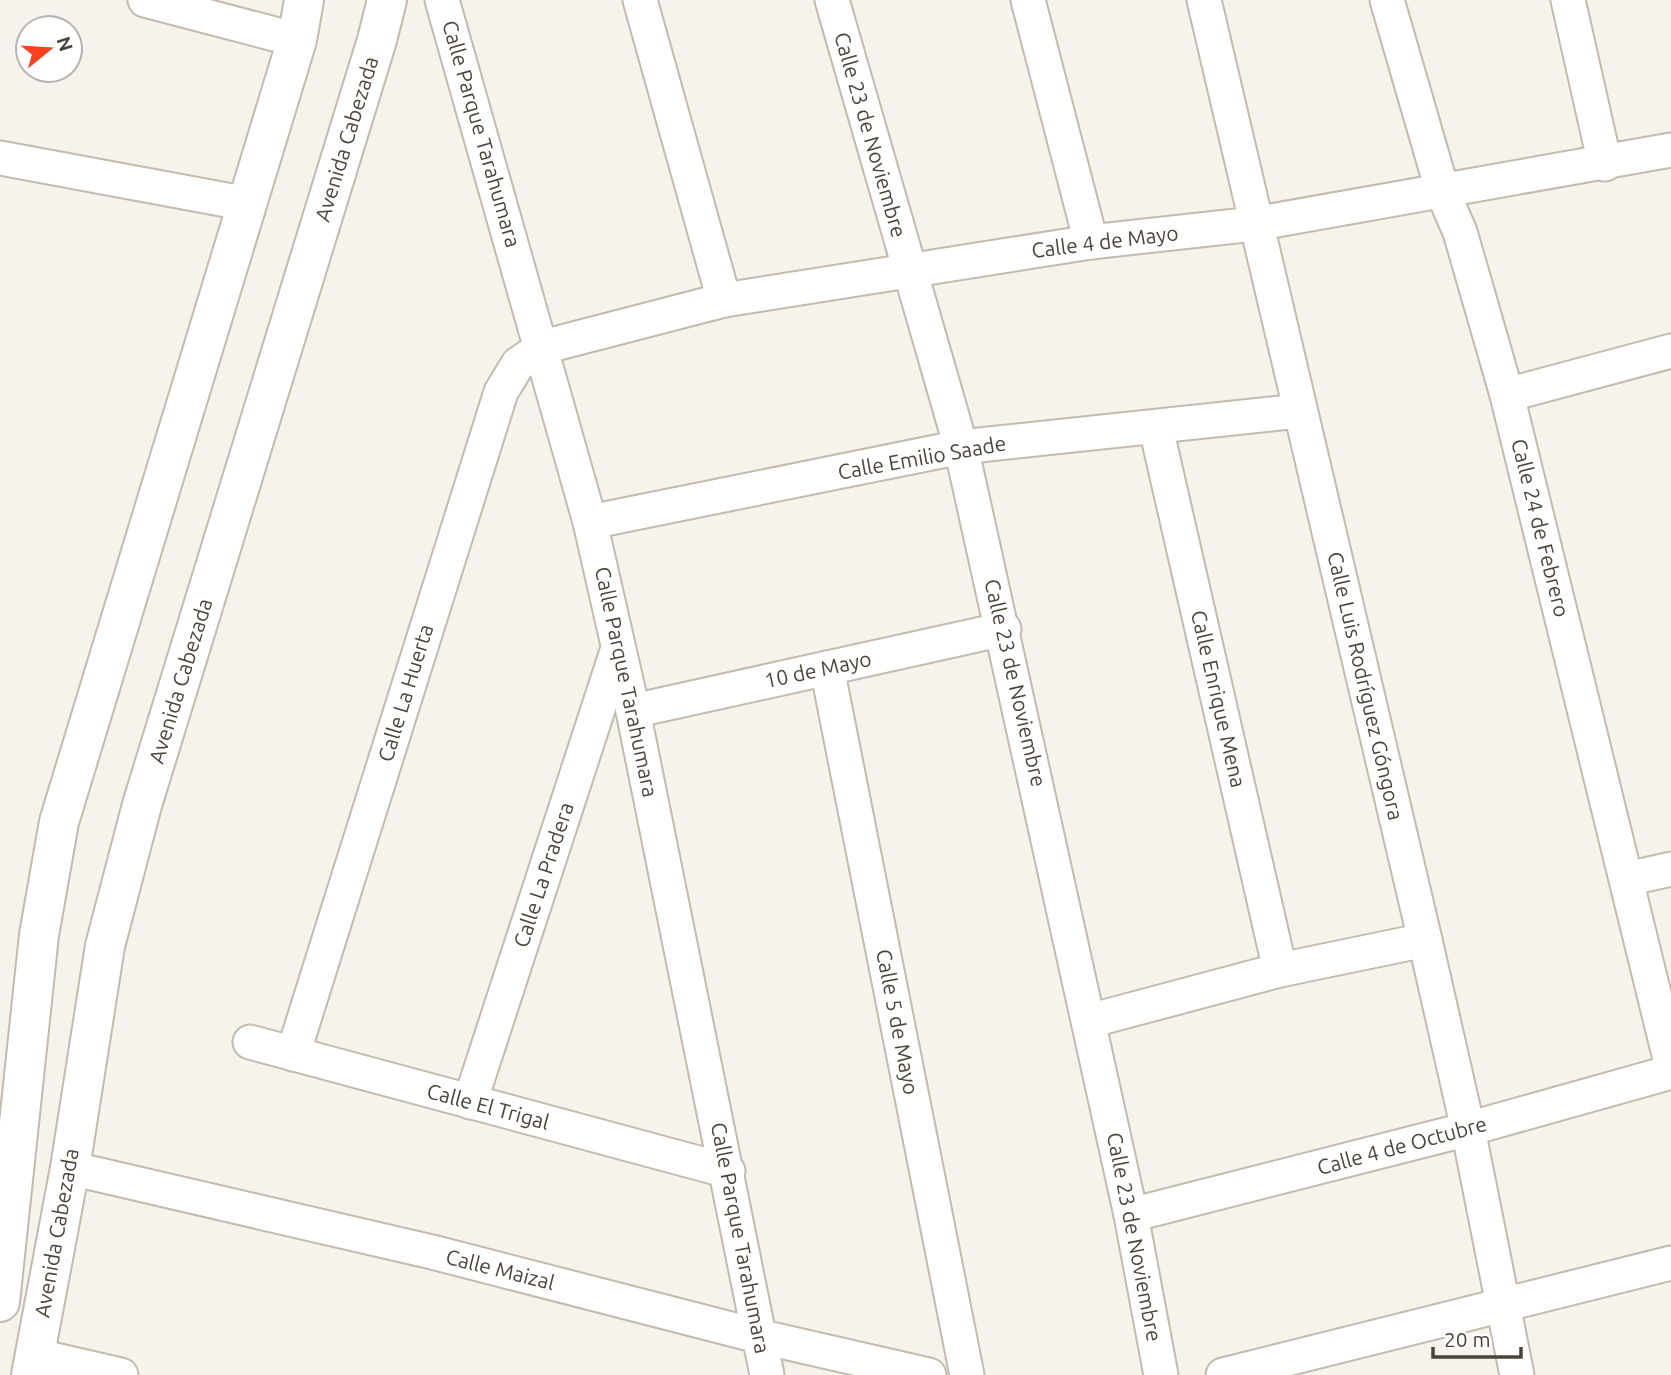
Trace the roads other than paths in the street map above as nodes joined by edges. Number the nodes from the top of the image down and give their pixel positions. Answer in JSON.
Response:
{"nodes":[{"id":1,"x":145,"y":0,"type":"edge"},
{"id":2,"x":304,"y":0,"type":"edge"},
{"id":3,"x":387,"y":0,"type":"edge"},
{"id":4,"x":442,"y":0,"type":"edge"},
{"id":5,"x":640,"y":0,"type":"edge"},
{"id":6,"x":832,"y":0,"type":"edge"},
{"id":7,"x":1028,"y":0,"type":"edge"},
{"id":8,"x":1203,"y":0,"type":"edge"},
{"id":9,"x":1387,"y":0,"type":"edge"},
{"id":10,"x":1568,"y":0,"type":"edge"},
{"id":11,"x":297,"y":40,"type":"junction"},
{"id":12,"x":1671,"y":150,"type":"edge"},
{"id":13,"x":1,"y":163,"type":"edge"},
{"id":14,"x":1605,"y":164,"type":"junction"},
{"id":15,"x":1443,"y":193,"type":"junction"},
{"id":16,"x":248,"y":204,"type":"junction"},
{"id":17,"x":1254,"y":224,"type":"junction"},
{"id":18,"x":1091,"y":243,"type":"junction"},
{"id":19,"x":909,"y":269,"type":"junction"},
{"id":20,"x":724,"y":300,"type":"junction"},
{"id":21,"x":542,"y":347,"type":"junction"},
{"id":22,"x":1671,"y":351,"type":"edge"},
{"id":23,"x":1507,"y":396,"type":"junction"},
{"id":24,"x":1299,"y":411,"type":"junction"},
{"id":25,"x":1156,"y":428,"type":"junction"},
{"id":26,"x":961,"y":447,"type":"junction"},
{"id":27,"x":590,"y":522,"type":"junction"},
{"id":28,"x":1003,"y":629,"type":"junction"},
{"id":29,"x":618,"y":648,"type":"junction"},
{"id":30,"x":827,"y":668,"type":"junction"},
{"id":31,"x":633,"y":711,"type":"junction"},
{"id":32,"x":1671,"y":869,"type":"edge"},
{"id":33,"x":1628,"y":879,"type":"junction"},
{"id":34,"x":1425,"y":940,"type":"junction"},
{"id":35,"x":1280,"y":970,"type":"junction"},
{"id":36,"x":1089,"y":1021,"type":"junction"},
{"id":37,"x":250,"y":1042,"type":"dead end"},
{"id":38,"x":293,"y":1054,"type":"junction"},
{"id":39,"x":1671,"y":1063,"type":"edge"},
{"id":40,"x":1671,"y":1072,"type":"edge"},
{"id":41,"x":470,"y":1102,"type":"junction"},
{"id":42,"x":1468,"y":1129,"type":"junction"},
{"id":43,"x":7,"y":1157,"type":"edge"},
{"id":44,"x":69,"y":1168,"type":"junction"},
{"id":45,"x":727,"y":1171,"type":"junction"},
{"id":46,"x":1131,"y":1215,"type":"junction"},
{"id":47,"x":1671,"y":1263,"type":"edge"},
{"id":48,"x":0,"y":1302,"type":"edge"},
{"id":49,"x":1503,"y":1305,"type":"junction"},
{"id":50,"x":758,"y":1336,"type":"junction"},
{"id":51,"x":33,"y":1365,"type":"edge"},
{"id":52,"x":121,"y":1375,"type":"edge"},
{"id":53,"x":767,"y":1375,"type":"edge"},
{"id":54,"x":929,"y":1375,"type":"edge"},
{"id":55,"x":967,"y":1375,"type":"edge"},
{"id":56,"x":1161,"y":1375,"type":"edge"},
{"id":57,"x":1223,"y":1375,"type":"edge"},
{"id":58,"x":1517,"y":1375,"type":"edge"}],
"edges":[{"from":1,"to":11,"type":"street"},
{"from":2,"to":11,"type":"street"},
{"from":3,"to":44,"type":"street","name":"Avenida Cabezada"},
{"from":4,"to":21,"type":"street","name":"Calle Parque Tarahumara"},
{"from":5,"to":20,"type":"street"},
{"from":6,"to":19,"type":"street","name":"Calle 23 de Noviembre"},
{"from":7,"to":18,"type":"street"},
{"from":8,"to":17,"type":"street","name":"Calle Luis Rodríguez Góngora"},
{"from":9,"to":15,"type":"street","name":"Calle 24 de Febrero"},
{"from":10,"to":14,"type":"street"},
{"from":11,"to":16,"type":"street"},
{"from":12,"to":14,"type":"street","name":"Calle 4 de Mayo"},
{"from":13,"to":16,"type":"street"},
{"from":14,"to":15,"type":"street","name":"Calle 4 de Mayo"},
{"from":15,"to":17,"type":"street","name":"Calle 4 de Mayo"},
{"from":15,"to":23,"type":"street","name":"Calle 24 de Febrero"},
{"from":16,"to":43,"type":"street"},
{"from":17,"to":18,"type":"street","name":"Calle 4 de Mayo"},
{"from":17,"to":24,"type":"street","name":"Calle Luis Rodríguez Góngora"},
{"from":18,"to":19,"type":"street","name":"Calle 4 de Mayo"},
{"from":19,"to":20,"type":"street","name":"Calle 4 de Mayo"},
{"from":19,"to":26,"type":"street","name":"Calle 23 de Noviembre"},
{"from":20,"to":21,"type":"street","name":"Calle 4 de Mayo"},
{"from":21,"to":27,"type":"street","name":"Calle Parque Tarahumara"},
{"from":21,"to":38,"type":"street","name":"Calle La Huerta"},
{"from":22,"to":23,"type":"street"},
{"from":23,"to":33,"type":"street","name":"Calle 24 de Febrero"},
{"from":24,"to":25,"type":"street","name":"Calle Emilio Saade"},
{"from":24,"to":34,"type":"street","name":"Calle Luis Rodríguez Góngora"},
{"from":25,"to":26,"type":"street","name":"Calle Emilio Saade"},
{"from":25,"to":35,"type":"street","name":"Calle Enrique Mena"},
{"from":26,"to":27,"type":"street","name":"Calle Emilio Saade"},
{"from":26,"to":28,"type":"street","name":"Calle 23 de Noviembre"},
{"from":27,"to":29,"type":"street","name":"Calle Parque Tarahumara"},
{"from":28,"to":30,"type":"street","name":"10 de Mayo"},
{"from":28,"to":36,"type":"street","name":"Calle 23 de Noviembre"},
{"from":29,"to":31,"type":"street","name":"Calle Parque Tarahumara"},
{"from":29,"to":41,"type":"street","name":"Calle La Pradera"},
{"from":30,"to":31,"type":"street","name":"10 de Mayo"},
{"from":30,"to":55,"type":"street","name":"Calle 5 de Mayo"},
{"from":31,"to":45,"type":"street","name":"Calle Parque Tarahumara"},
{"from":32,"to":33,"type":"street"},
{"from":33,"to":39,"type":"street","name":"Calle 24 de Febrero"},
{"from":34,"to":35,"type":"street"},
{"from":34,"to":42,"type":"street","name":"Calle Luis Rodríguez Góngora"},
{"from":35,"to":36,"type":"street"},
{"from":36,"to":46,"type":"street","name":"Calle 23 de Noviembre"},
{"from":37,"to":38,"type":"street","name":"Calle El Trigal"},
{"from":38,"to":41,"type":"street","name":"Calle El Trigal"},
{"from":40,"to":42,"type":"street","name":"Calle 4 de Octubre"},
{"from":41,"to":45,"type":"street","name":"Calle El Trigal"},
{"from":42,"to":46,"type":"street","name":"Calle 4 de Octubre"},
{"from":42,"to":49,"type":"street","name":"Calle Luis Rodríguez Góngora"},
{"from":43,"to":48,"type":"street"},
{"from":44,"to":50,"type":"street","name":"Calle Maizal"},
{"from":44,"to":51,"type":"street","name":"Avenida Cabezada"},
{"from":45,"to":50,"type":"street","name":"Calle Parque Tarahumara"},
{"from":46,"to":56,"type":"street","name":"Calle 23 de Noviembre"},
{"from":47,"to":49,"type":"street"},
{"from":49,"to":57,"type":"street"},
{"from":49,"to":58,"type":"street","name":"Calle Luis Rodríguez Góngora"},
{"from":50,"to":53,"type":"street","name":"Calle Parque Tarahumara"},
{"from":50,"to":54,"type":"street","name":"Calle Maizal"},
{"from":51,"to":52,"type":"street"}]}
